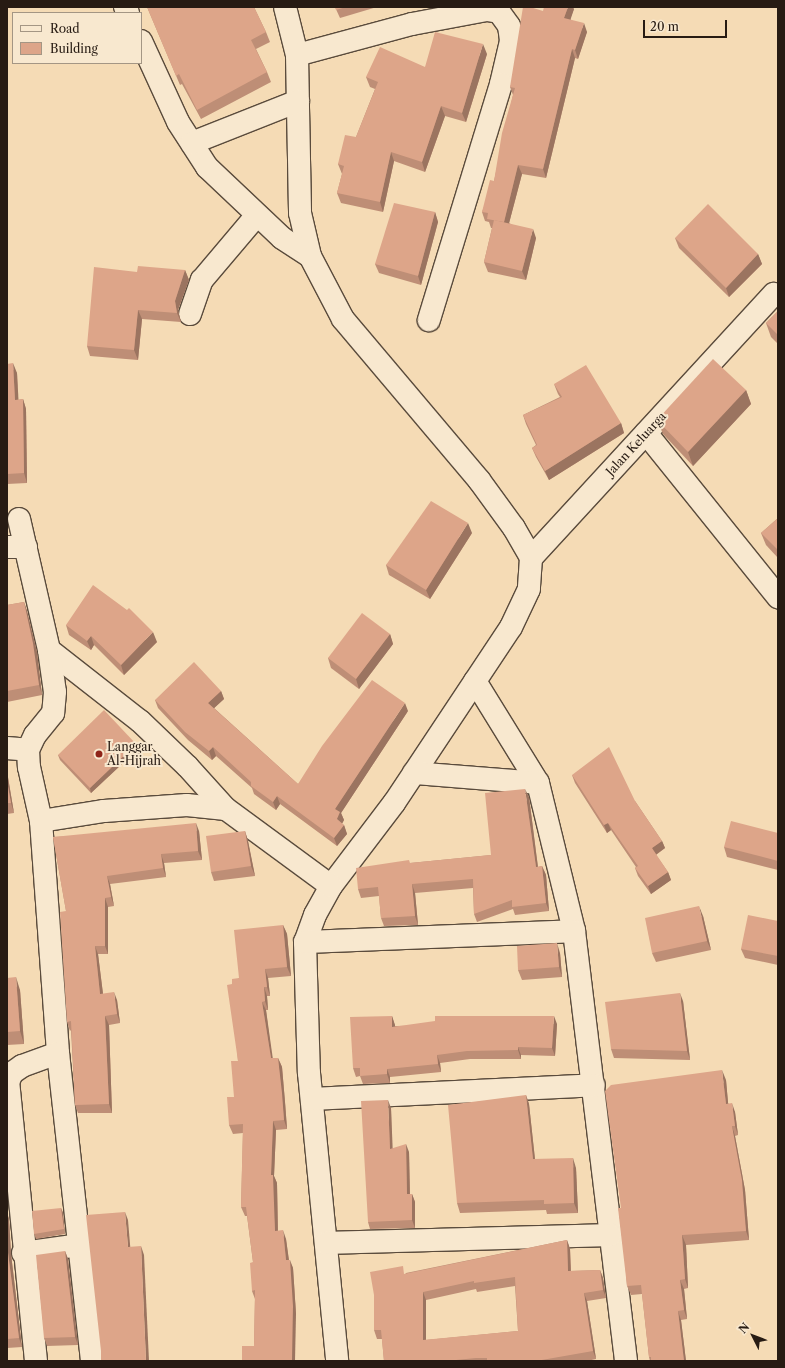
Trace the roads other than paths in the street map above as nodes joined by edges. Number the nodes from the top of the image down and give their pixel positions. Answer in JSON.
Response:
{"nodes":[{"id":1,"x":285,"y":7,"type":"edge"},
{"id":2,"x":510,"y":12,"type":"edge"},
{"id":3,"x":142,"y":43,"type":"edge"},
{"id":4,"x":297,"y":55,"type":"junction"},
{"id":5,"x":298,"y":100,"type":"junction"},
{"id":6,"x":192,"y":143,"type":"junction"},
{"id":7,"x":257,"y":215,"type":"junction"},
{"id":8,"x":310,"y":256,"type":"junction"},
{"id":9,"x":774,"y":294,"type":"dead end"},
{"id":10,"x":190,"y":314,"type":"dead end"},
{"id":11,"x":429,"y":320,"type":"dead end"},
{"id":12,"x":646,"y":433,"type":"junction"},
{"id":13,"x":19,"y":519,"type":"dead end"},
{"id":14,"x":16,"y":547,"type":"edge"},
{"id":15,"x":531,"y":558,"type":"junction"},
{"id":16,"x":778,"y":596,"type":"edge"},
{"id":17,"x":49,"y":650,"type":"junction"},
{"id":18,"x":475,"y":681,"type":"junction"},
{"id":19,"x":18,"y":749,"type":"edge"},
{"id":20,"x":414,"y":773,"type":"junction"},
{"id":21,"x":538,"y":783,"type":"junction"},
{"id":22,"x":226,"y":810,"type":"junction"},
{"id":23,"x":41,"y":821,"type":"junction"},
{"id":24,"x":331,"y":886,"type":"junction"},
{"id":25,"x":574,"y":931,"type":"junction"},
{"id":26,"x":304,"y":942,"type":"junction"},
{"id":27,"x":58,"y":1053,"type":"junction"},
{"id":28,"x":594,"y":1085,"type":"junction"},
{"id":29,"x":312,"y":1099,"type":"junction"},
{"id":30,"x":610,"y":1235,"type":"junction"},
{"id":31,"x":326,"y":1243,"type":"junction"},
{"id":32,"x":80,"y":1245,"type":"junction"},
{"id":33,"x":23,"y":1253,"type":"junction"},
{"id":34,"x":36,"y":1361,"type":"edge"},
{"id":35,"x":92,"y":1361,"type":"edge"},
{"id":36,"x":337,"y":1361,"type":"edge"},
{"id":37,"x":626,"y":1361,"type":"edge"}],
"edges":[{"from":1,"to":4,"type":"street"},
{"from":2,"to":4,"type":"street"},
{"from":2,"to":11,"type":"street"},
{"from":3,"to":6,"type":"street"},
{"from":4,"to":5,"type":"street"},
{"from":5,"to":6,"type":"street"},
{"from":5,"to":8,"type":"street"},
{"from":6,"to":7,"type":"street"},
{"from":7,"to":8,"type":"street"},
{"from":7,"to":10,"type":"street"},
{"from":8,"to":15,"type":"street"},
{"from":9,"to":12,"type":"street","name":"Jalan Keluarga"},
{"from":12,"to":15,"type":"street","name":"Jalan Keluarga"},
{"from":12,"to":16,"type":"street"},
{"from":13,"to":14,"type":"street"},
{"from":14,"to":17,"type":"street"},
{"from":15,"to":18,"type":"street"},
{"from":17,"to":19,"type":"street"},
{"from":17,"to":22,"type":"street"},
{"from":18,"to":20,"type":"street"},
{"from":18,"to":21,"type":"street"},
{"from":19,"to":23,"type":"street"},
{"from":20,"to":21,"type":"street"},
{"from":20,"to":24,"type":"street"},
{"from":21,"to":25,"type":"street"},
{"from":22,"to":23,"type":"street"},
{"from":22,"to":24,"type":"street"},
{"from":23,"to":27,"type":"street"},
{"from":24,"to":26,"type":"street"},
{"from":25,"to":26,"type":"street"},
{"from":25,"to":28,"type":"street"},
{"from":26,"to":29,"type":"street"},
{"from":27,"to":32,"type":"street"},
{"from":27,"to":33,"type":"street"},
{"from":28,"to":29,"type":"street"},
{"from":28,"to":30,"type":"street"},
{"from":29,"to":31,"type":"street"},
{"from":30,"to":31,"type":"street"},
{"from":30,"to":37,"type":"street"},
{"from":31,"to":36,"type":"street"},
{"from":32,"to":33,"type":"street"},
{"from":32,"to":35,"type":"street"},
{"from":33,"to":34,"type":"street"}]}
